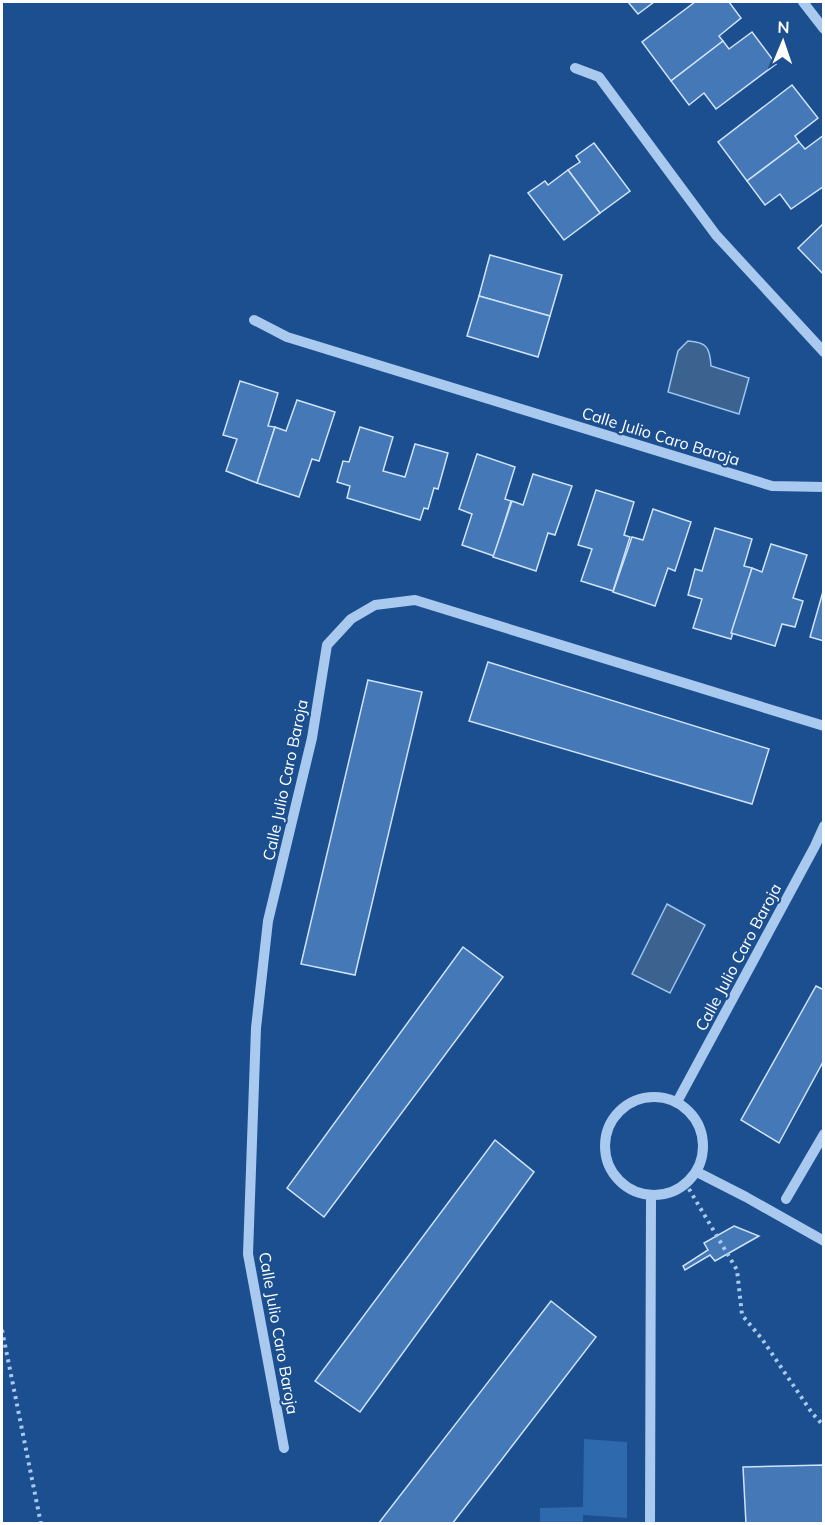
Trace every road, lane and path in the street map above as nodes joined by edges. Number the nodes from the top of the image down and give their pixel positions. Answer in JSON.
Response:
{"nodes":[{"id":1,"x":803,"y":2,"type":"edge"},
{"id":2,"x":824,"y":29,"type":"edge"},
{"id":3,"x":575,"y":68,"type":"dead end"},
{"id":4,"x":254,"y":320,"type":"dead end"},
{"id":5,"x":824,"y":352,"type":"edge"},
{"id":6,"x":824,"y":487,"type":"edge"},
{"id":7,"x":824,"y":726,"type":"edge"},
{"id":8,"x":824,"y":826,"type":"edge"},
{"id":9,"x":677,"y":1102,"type":"junction"},
{"id":10,"x":824,"y":1134,"type":"edge"},
{"id":11,"x":697,"y":1173,"type":"junction"},
{"id":12,"x":685,"y":1183,"type":"junction"},
{"id":13,"x":651,"y":1196,"type":"junction"},
{"id":14,"x":786,"y":1199,"type":"dead end"},
{"id":15,"x":824,"y":1240,"type":"edge"},
{"id":16,"x":2,"y":1330,"type":"edge"},
{"id":17,"x":824,"y":1426,"type":"edge"},
{"id":18,"x":284,"y":1448,"type":"dead end"},
{"id":19,"x":41,"y":1524,"type":"edge"},
{"id":20,"x":651,"y":1524,"type":"edge"}],
"edges":[{"from":1,"to":2,"type":"street"},
{"from":3,"to":5,"type":"street"},
{"from":4,"to":6,"type":"street","name":"Calle Julio Caro Baroja"},
{"from":7,"to":18,"type":"street","name":"Calle Julio Caro Baroja"},
{"from":8,"to":9,"type":"street","name":"Calle Julio Caro Baroja"},
{"from":9,"to":11,"type":"street"},
{"from":9,"to":13,"type":"street"},
{"from":10,"to":14,"type":"street"},
{"from":11,"to":12,"type":"street"},
{"from":11,"to":15,"type":"street"},
{"from":12,"to":13,"type":"street"},
{"from":12,"to":17,"type":"path"},
{"from":13,"to":20,"type":"street"},
{"from":16,"to":19,"type":"path"}]}
